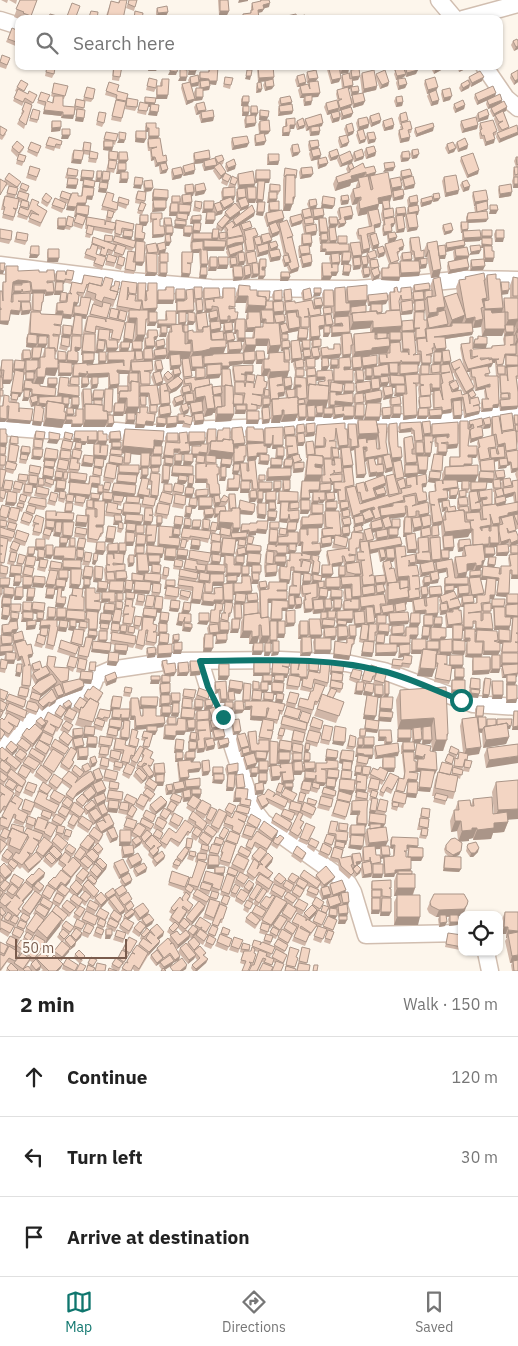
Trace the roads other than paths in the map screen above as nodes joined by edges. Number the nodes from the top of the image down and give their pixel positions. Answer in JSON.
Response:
{"nodes":[{"id":1,"x":439,"y":0,"type":"edge"},
{"id":2,"x":518,"y":4,"type":"edge"},
{"id":3,"x":452,"y":15,"type":"edge"},
{"id":4,"x":478,"y":15,"type":"edge"},
{"id":5,"x":0,"y":20,"type":"edge"},
{"id":6,"x":15,"y":25,"type":"edge"},
{"id":7,"x":487,"y":70,"type":"edge"},
{"id":8,"x":518,"y":108,"type":"edge"},
{"id":9,"x":0,"y":265,"type":"edge"},
{"id":10,"x":518,"y":280,"type":"edge"},
{"id":11,"x":518,"y":412,"type":"edge"},
{"id":12,"x":0,"y":427,"type":"edge"},
{"id":13,"x":200,"y":661,"type":"junction"},
{"id":14,"x":518,"y":707,"type":"edge"},
{"id":15,"x":0,"y":745,"type":"edge"},
{"id":16,"x":458,"y":933,"type":"edge"},
{"id":17,"x":487,"y":956,"type":"edge"},
{"id":18,"x":490,"y":971,"type":"edge"}],
"edges":[{"from":1,"to":3,"type":"street"},
{"from":2,"to":4,"type":"street"},
{"from":5,"to":6,"type":"street"},
{"from":7,"to":8,"type":"street"},
{"from":9,"to":10,"type":"street"},
{"from":11,"to":12,"type":"street"},
{"from":13,"to":14,"type":"street"},
{"from":13,"to":15,"type":"street"},
{"from":13,"to":16,"type":"street"},
{"from":17,"to":18,"type":"street"}]}
